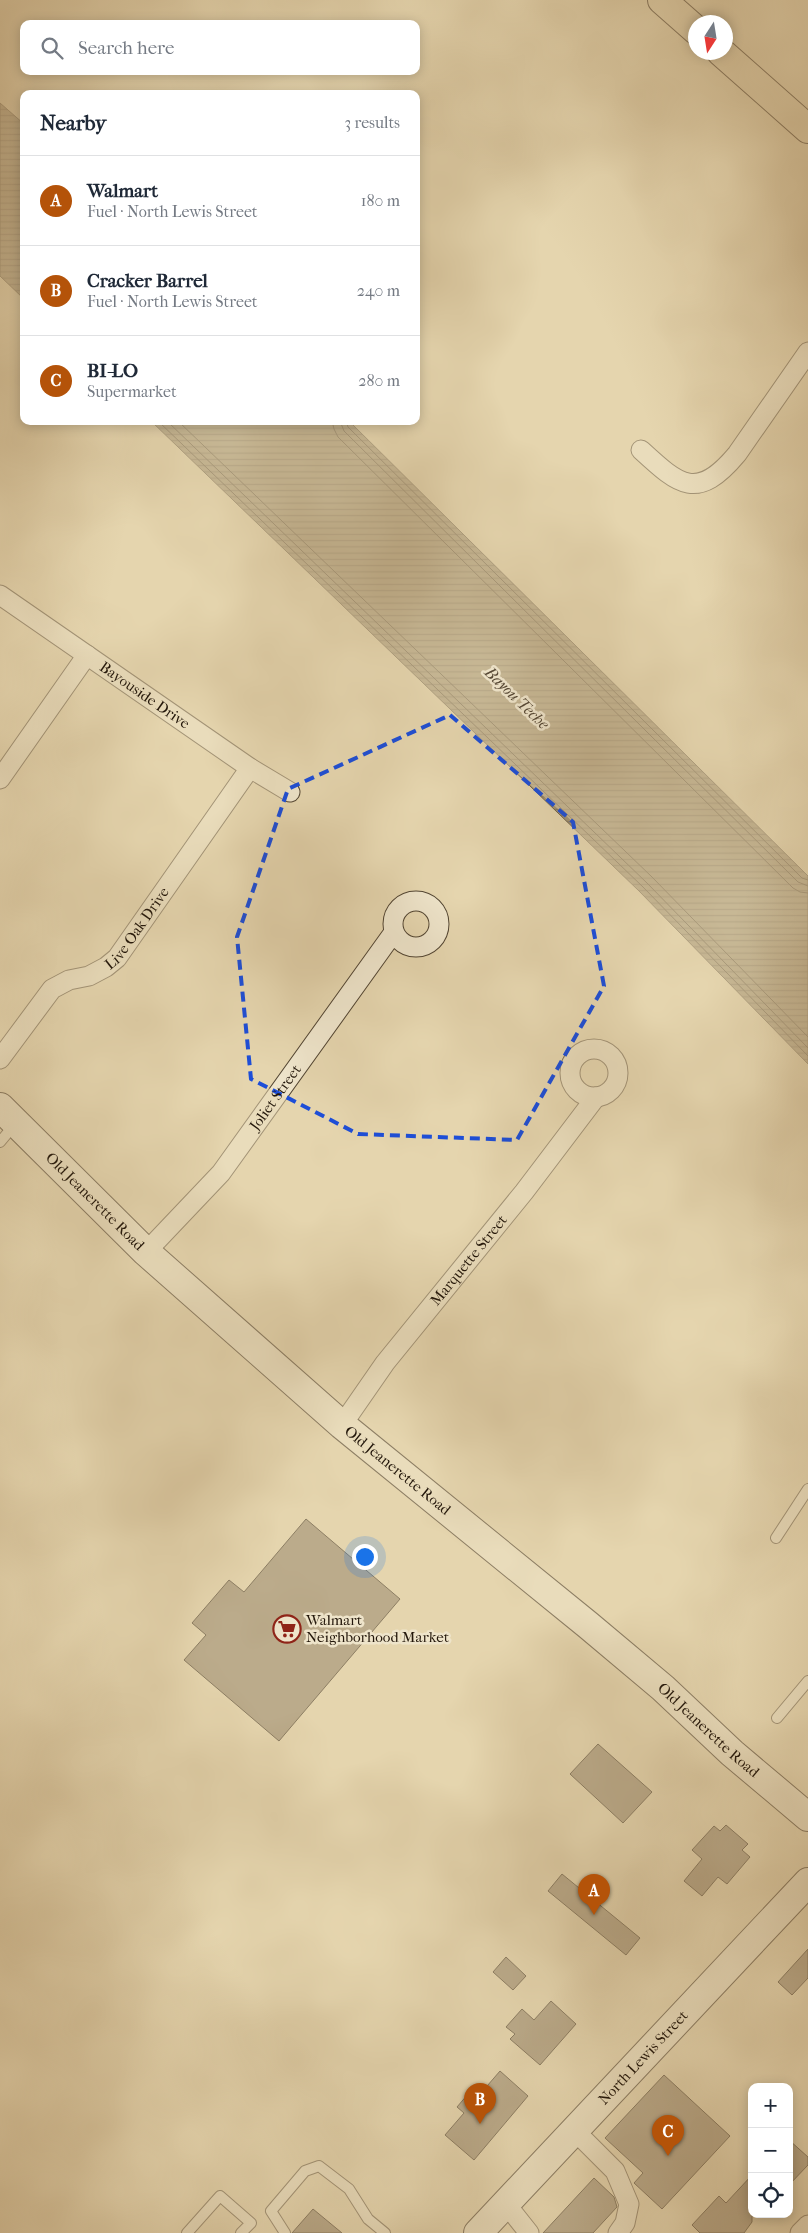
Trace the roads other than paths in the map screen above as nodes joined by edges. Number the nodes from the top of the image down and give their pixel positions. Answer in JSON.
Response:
{"nodes":[{"id":1,"x":662,"y":0,"type":"edge"},
{"id":2,"x":688,"y":23,"type":"edge"},
{"id":3,"x":730,"y":60,"type":"edge"},
{"id":4,"x":808,"y":129,"type":"edge"},
{"id":5,"x":808,"y":352,"type":"edge"},
{"id":6,"x":641,"y":450,"type":"dead end"},
{"id":7,"x":0,"y":595,"type":"edge"},
{"id":8,"x":87,"y":655,"type":"junction"},
{"id":9,"x":250,"y":768,"type":"junction"},
{"id":10,"x":0,"y":779,"type":"edge"},
{"id":11,"x":290,"y":792,"type":"dead end"},
{"id":12,"x":394,"y":932,"type":"dead end"},
{"id":13,"x":0,"y":1059,"type":"edge"},
{"id":14,"x":596,"y":1097,"type":"dead end"},
{"id":15,"x":5,"y":1124,"type":"edge"},
{"id":16,"x":146,"y":1252,"type":"junction"},
{"id":17,"x":342,"y":1425,"type":"junction"},
{"id":18,"x":808,"y":1489,"type":"edge"},
{"id":19,"x":776,"y":1538,"type":"dead end"},
{"id":20,"x":808,"y":1681,"type":"edge"},
{"id":21,"x":777,"y":1718,"type":"dead end"},
{"id":22,"x":808,"y":1817,"type":"edge"},
{"id":23,"x":808,"y":1882,"type":"edge"},
{"id":24,"x":575,"y":2131,"type":"junction"},
{"id":25,"x":506,"y":2204,"type":"junction"},
{"id":26,"x":808,"y":2225,"type":"edge"},
{"id":27,"x":244,"y":2232,"type":"edge"},
{"id":28,"x":188,"y":2233,"type":"edge"},
{"id":29,"x":285,"y":2233,"type":"edge"},
{"id":30,"x":385,"y":2233,"type":"edge"},
{"id":31,"x":478,"y":2233,"type":"edge"},
{"id":32,"x":529,"y":2233,"type":"edge"},
{"id":33,"x":618,"y":2233,"type":"edge"},
{"id":34,"x":800,"y":2233,"type":"edge"}],
"edges":[{"from":1,"to":2,"type":"main road"},
{"from":3,"to":4,"type":"main road"},
{"from":5,"to":6,"type":"street"},
{"from":7,"to":8,"type":"street","name":"Bayouside Drive"},
{"from":8,"to":9,"type":"street","name":"Bayouside Drive"},
{"from":8,"to":10,"type":"street"},
{"from":9,"to":11,"type":"street","name":"Bayouside Drive"},
{"from":9,"to":13,"type":"street","name":"Live Oak Drive"},
{"from":12,"to":16,"type":"street","name":"Joliet Street"},
{"from":14,"to":17,"type":"street","name":"Marquette Street"},
{"from":15,"to":16,"type":"main road","name":"Old Jeanerette Road"},
{"from":16,"to":17,"type":"main road","name":"Old Jeanerette Road"},
{"from":17,"to":22,"type":"main road","name":"Old Jeanerette Road"},
{"from":18,"to":19,"type":"lane"},
{"from":20,"to":21,"type":"lane"},
{"from":23,"to":24,"type":"main road","name":"North Lewis Street"},
{"from":24,"to":25,"type":"main road","name":"North Lewis Street"},
{"from":24,"to":33,"type":"street"},
{"from":25,"to":31,"type":"main road","name":"North Lewis Street"},
{"from":25,"to":32,"type":"street"},
{"from":26,"to":34,"type":"street"},
{"from":27,"to":28,"type":"lane"},
{"from":29,"to":30,"type":"lane"}]}
